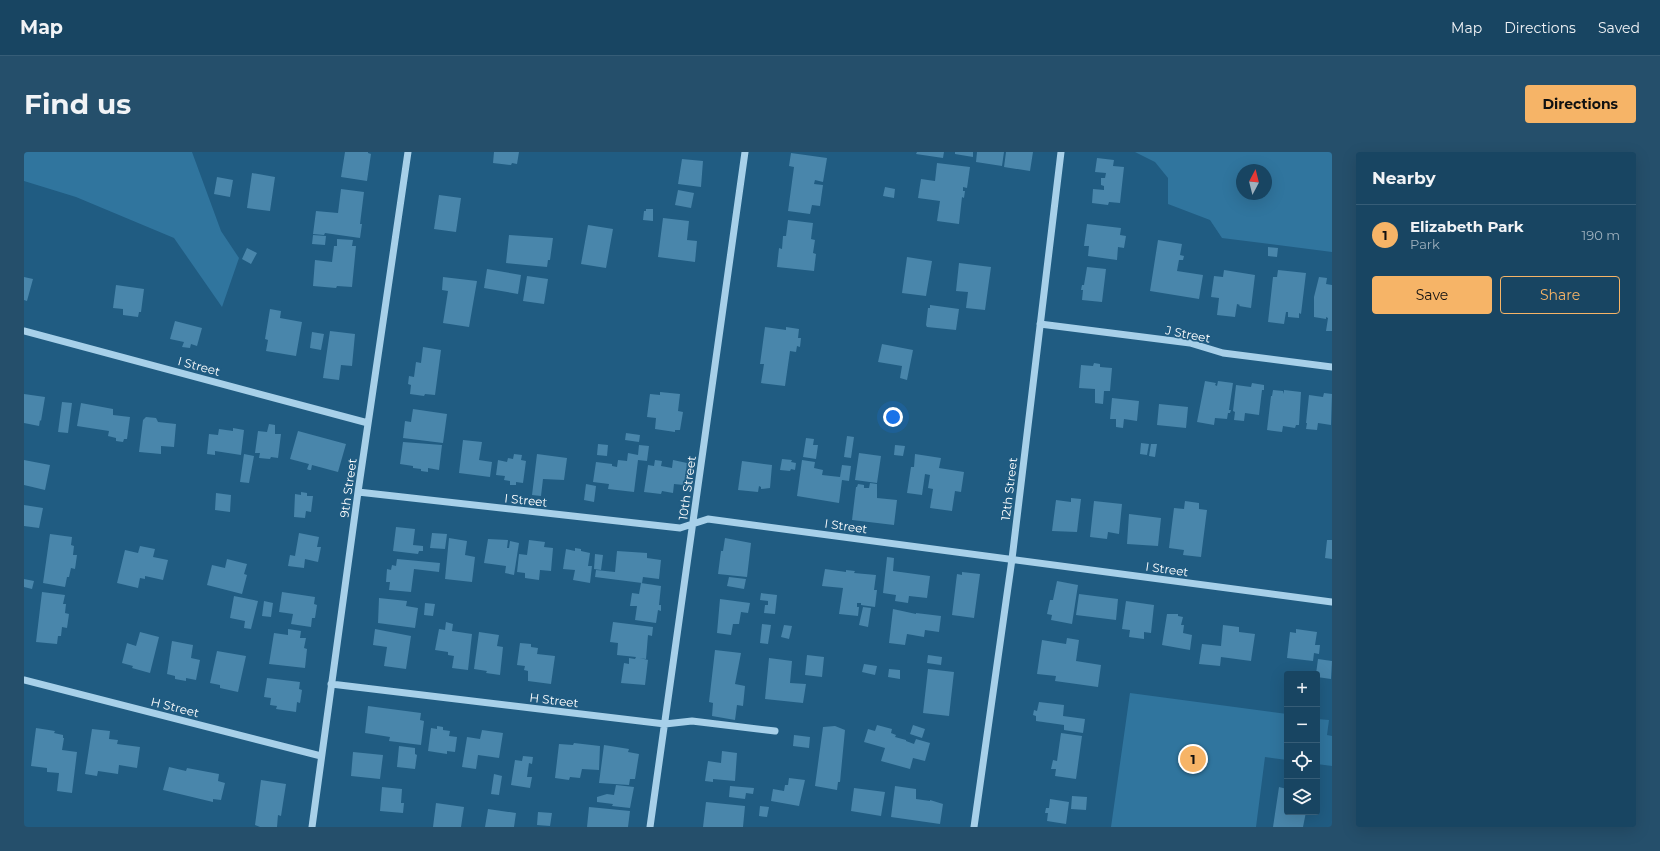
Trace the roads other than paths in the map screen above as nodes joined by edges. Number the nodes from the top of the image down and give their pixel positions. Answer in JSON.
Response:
{"nodes":[{"id":1,"x":408,"y":152,"type":"edge"},
{"id":2,"x":745,"y":152,"type":"edge"},
{"id":3,"x":1061,"y":152,"type":"edge"},
{"id":4,"x":1040,"y":324,"type":"junction"},
{"id":5,"x":24,"y":331,"type":"edge"},
{"id":6,"x":1332,"y":367,"type":"edge"},
{"id":7,"x":368,"y":423,"type":"junction"},
{"id":8,"x":358,"y":492,"type":"junction"},
{"id":9,"x":693,"y":525,"type":"junction"},
{"id":10,"x":1012,"y":560,"type":"junction"},
{"id":11,"x":1332,"y":602,"type":"edge"},
{"id":12,"x":24,"y":680,"type":"edge"},
{"id":13,"x":331,"y":684,"type":"junction"},
{"id":14,"x":665,"y":724,"type":"junction"},
{"id":15,"x":775,"y":731,"type":"dead end"},
{"id":16,"x":321,"y":756,"type":"junction"},
{"id":17,"x":312,"y":827,"type":"edge"},
{"id":18,"x":650,"y":827,"type":"edge"},
{"id":19,"x":974,"y":827,"type":"edge"}],
"edges":[{"from":1,"to":7,"type":"street","name":"9th Street"},
{"from":2,"to":9,"type":"street","name":"10th Street"},
{"from":3,"to":4,"type":"street","name":"12th Street"},
{"from":4,"to":6,"type":"street","name":"J Street"},
{"from":4,"to":10,"type":"street","name":"12th Street"},
{"from":5,"to":7,"type":"street","name":"I Street"},
{"from":7,"to":8,"type":"street","name":"9th Street"},
{"from":8,"to":9,"type":"street","name":"I Street"},
{"from":8,"to":13,"type":"street","name":"9th Street"},
{"from":9,"to":10,"type":"street","name":"I Street"},
{"from":9,"to":14,"type":"street","name":"10th Street"},
{"from":10,"to":11,"type":"street","name":"I Street"},
{"from":10,"to":19,"type":"street","name":"12th Street"},
{"from":12,"to":16,"type":"street","name":"H Street"},
{"from":13,"to":14,"type":"street","name":"H Street"},
{"from":13,"to":16,"type":"street","name":"9th Street"},
{"from":14,"to":15,"type":"street","name":"H Street"},
{"from":14,"to":18,"type":"street","name":"10th Street"},
{"from":16,"to":17,"type":"street","name":"9th Street"}]}
